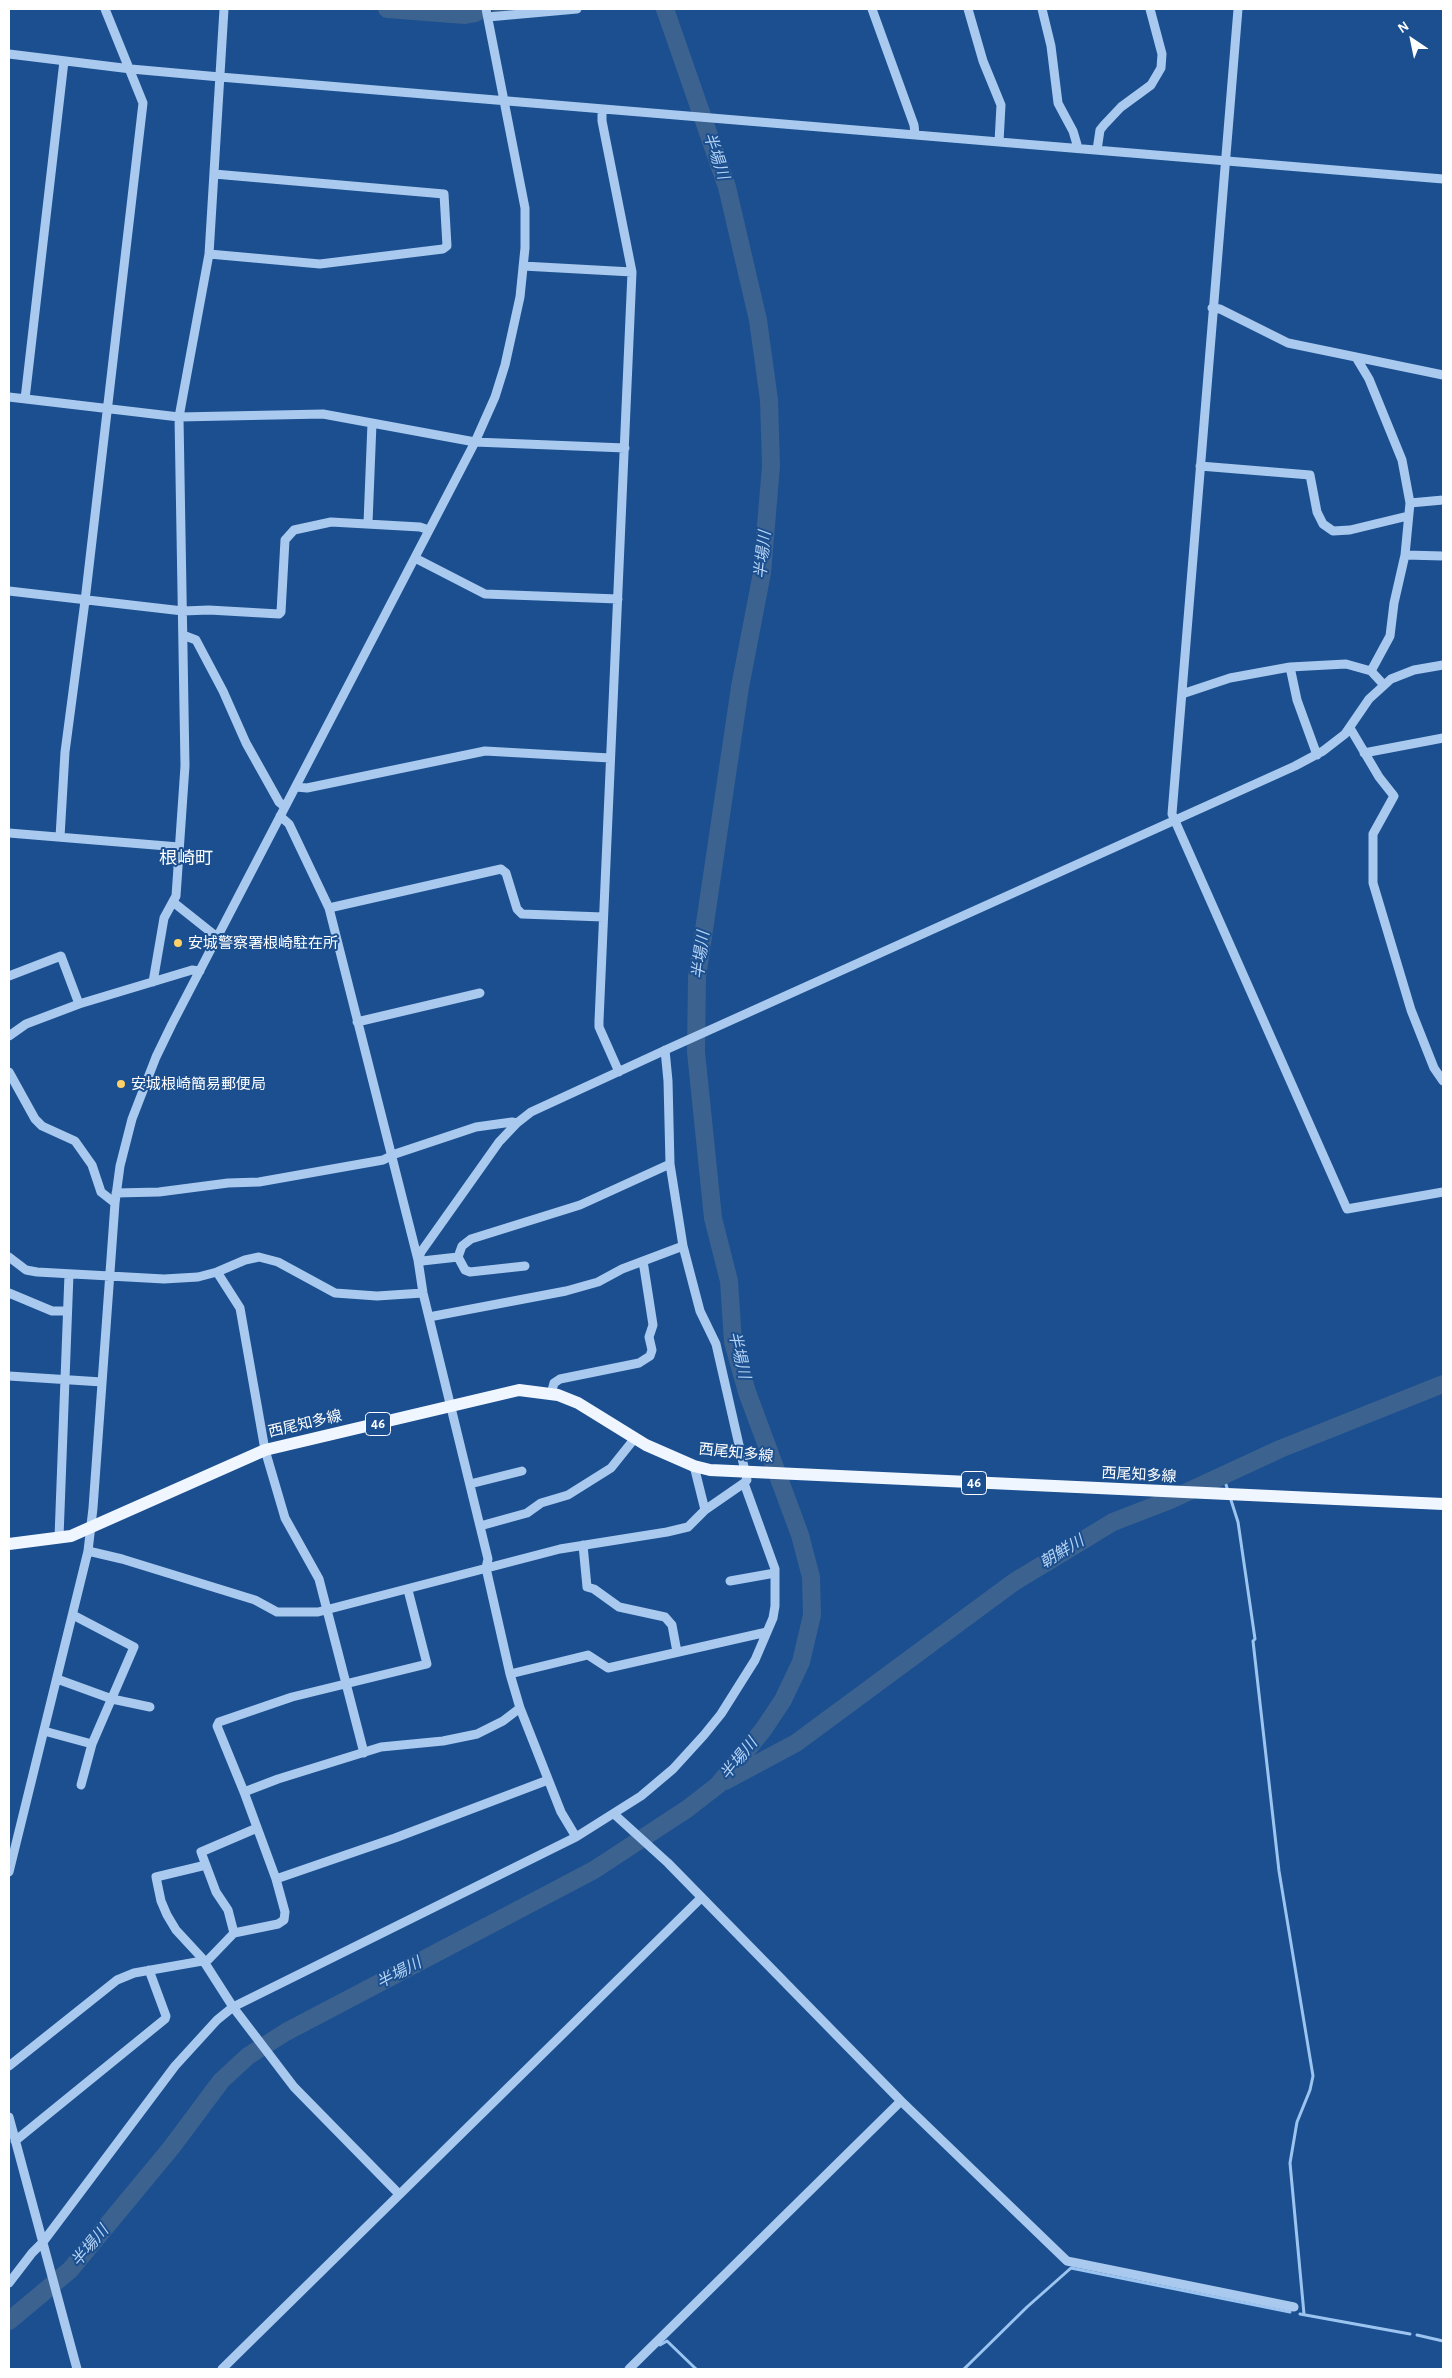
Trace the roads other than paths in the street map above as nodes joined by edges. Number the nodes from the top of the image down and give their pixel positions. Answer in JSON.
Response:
{"nodes":[{"id":1,"x":105,"y":9,"type":"edge"},
{"id":2,"x":224,"y":9,"type":"edge"},
{"id":3,"x":577,"y":9,"type":"edge"},
{"id":4,"x":872,"y":9,"type":"edge"},
{"id":5,"x":968,"y":9,"type":"edge"},
{"id":6,"x":1042,"y":9,"type":"edge"},
{"id":7,"x":1150,"y":9,"type":"edge"},
{"id":8,"x":1238,"y":9,"type":"edge"},
{"id":9,"x":487,"y":13,"type":"edge"},
{"id":10,"x":9,"y":54,"type":"edge"},
{"id":11,"x":64,"y":61,"type":"junction"},
{"id":12,"x":131,"y":69,"type":"junction"},
{"id":13,"x":220,"y":77,"type":"junction"},
{"id":14,"x":505,"y":101,"type":"junction"},
{"id":15,"x":602,"y":109,"type":"junction"},
{"id":16,"x":915,"y":134,"type":"junction"},
{"id":17,"x":1000,"y":142,"type":"junction"},
{"id":18,"x":1078,"y":148,"type":"junction"},
{"id":19,"x":1097,"y":150,"type":"junction"},
{"id":20,"x":1225,"y":160,"type":"junction"},
{"id":21,"x":214,"y":174,"type":"junction"},
{"id":22,"x":1443,"y":179,"type":"edge"},
{"id":23,"x":209,"y":254,"type":"junction"},
{"id":24,"x":523,"y":266,"type":"junction"},
{"id":25,"x":632,"y":272,"type":"junction"},
{"id":26,"x":1212,"y":308,"type":"junction"},
{"id":27,"x":1357,"y":359,"type":"junction"},
{"id":28,"x":1443,"y":375,"type":"edge"},
{"id":29,"x":9,"y":397,"type":"edge"},
{"id":30,"x":25,"y":399,"type":"junction"},
{"id":31,"x":107,"y":410,"type":"junction"},
{"id":32,"x":179,"y":417,"type":"junction"},
{"id":33,"x":372,"y":423,"type":"junction"},
{"id":34,"x":475,"y":442,"type":"junction"},
{"id":35,"x":625,"y":448,"type":"junction"},
{"id":36,"x":1200,"y":466,"type":"junction"},
{"id":37,"x":1443,"y":500,"type":"edge"},
{"id":38,"x":1410,"y":503,"type":"junction"},
{"id":39,"x":1408,"y":516,"type":"junction"},
{"id":40,"x":368,"y":523,"type":"junction"},
{"id":41,"x":429,"y":530,"type":"junction"},
{"id":42,"x":1406,"y":554,"type":"junction"},
{"id":43,"x":1443,"y":556,"type":"edge"},
{"id":44,"x":415,"y":558,"type":"junction"},
{"id":45,"x":9,"y":591,"type":"edge"},
{"id":46,"x":618,"y":599,"type":"junction"},
{"id":47,"x":85,"y":600,"type":"junction"},
{"id":48,"x":183,"y":611,"type":"junction"},
{"id":49,"x":182,"y":635,"type":"junction"},
{"id":50,"x":1443,"y":665,"type":"edge"},
{"id":51,"x":1290,"y":667,"type":"junction"},
{"id":52,"x":1371,"y":672,"type":"junction"},
{"id":53,"x":1383,"y":684,"type":"junction"},
{"id":54,"x":1182,"y":694,"type":"junction"},
{"id":55,"x":1350,"y":728,"type":"junction"},
{"id":56,"x":1443,"y":738,"type":"edge"},
{"id":57,"x":1364,"y":753,"type":"junction"},
{"id":58,"x":1317,"y":755,"type":"junction"},
{"id":59,"x":610,"y":758,"type":"junction"},
{"id":60,"x":296,"y":787,"type":"junction"},
{"id":61,"x":285,"y":807,"type":"junction"},
{"id":62,"x":280,"y":816,"type":"junction"},
{"id":63,"x":1175,"y":822,"type":"junction"},
{"id":64,"x":9,"y":833,"type":"edge"},
{"id":65,"x":60,"y":837,"type":"junction"},
{"id":66,"x":179,"y":847,"type":"junction"},
{"id":67,"x":173,"y":902,"type":"junction"},
{"id":68,"x":329,"y":908,"type":"junction"},
{"id":69,"x":603,"y":917,"type":"junction"},
{"id":70,"x":217,"y":937,"type":"junction"},
{"id":71,"x":200,"y":972,"type":"junction"},
{"id":72,"x":9,"y":976,"type":"edge"},
{"id":73,"x":153,"y":982,"type":"junction"},
{"id":74,"x":480,"y":992,"type":"dead end"},
{"id":75,"x":79,"y":1004,"type":"junction"},
{"id":76,"x":357,"y":1022,"type":"junction"},
{"id":77,"x":9,"y":1036,"type":"edge"},
{"id":78,"x":668,"y":1048,"type":"junction"},
{"id":79,"x":9,"y":1072,"type":"edge"},
{"id":80,"x":619,"y":1072,"type":"junction"},
{"id":81,"x":1443,"y":1081,"type":"edge"},
{"id":82,"x":517,"y":1123,"type":"junction"},
{"id":83,"x":390,"y":1157,"type":"junction"},
{"id":84,"x":670,"y":1164,"type":"junction"},
{"id":85,"x":1443,"y":1192,"type":"edge"},
{"id":86,"x":116,"y":1194,"type":"junction"},
{"id":87,"x":115,"y":1203,"type":"junction"},
{"id":88,"x":683,"y":1246,"type":"junction"},
{"id":89,"x":9,"y":1257,"type":"edge"},
{"id":90,"x":458,"y":1257,"type":"junction"},
{"id":91,"x":418,"y":1260,"type":"junction"},
{"id":92,"x":643,"y":1261,"type":"junction"},
{"id":93,"x":525,"y":1266,"type":"dead end"},
{"id":94,"x":218,"y":1272,"type":"junction"},
{"id":95,"x":69,"y":1274,"type":"junction"},
{"id":96,"x":110,"y":1274,"type":"junction"},
{"id":97,"x":9,"y":1293,"type":"edge"},
{"id":98,"x":423,"y":1294,"type":"junction"},
{"id":99,"x":67,"y":1311,"type":"junction"},
{"id":100,"x":429,"y":1317,"type":"junction"},
{"id":101,"x":9,"y":1376,"type":"edge"},
{"id":102,"x":64,"y":1380,"type":"junction"},
{"id":103,"x":102,"y":1382,"type":"junction"},
{"id":104,"x":550,"y":1394,"type":"junction"},
{"id":105,"x":451,"y":1407,"type":"junction"},
{"id":106,"x":634,"y":1438,"type":"junction"},
{"id":107,"x":265,"y":1450,"type":"junction"},
{"id":108,"x":694,"y":1466,"type":"junction"},
{"id":109,"x":522,"y":1471,"type":"dead end"},
{"id":110,"x":745,"y":1478,"type":"junction"},
{"id":111,"x":470,"y":1484,"type":"junction"},
{"id":112,"x":1443,"y":1504,"type":"edge"},
{"id":113,"x":705,"y":1510,"type":"junction"},
{"id":114,"x":480,"y":1526,"type":"junction"},
{"id":115,"x":90,"y":1528,"type":"junction"},
{"id":116,"x":59,"y":1537,"type":"junction"},
{"id":117,"x":9,"y":1544,"type":"edge"},
{"id":118,"x":583,"y":1545,"type":"junction"},
{"id":119,"x":88,"y":1551,"type":"junction"},
{"id":120,"x":486,"y":1568,"type":"junction"},
{"id":121,"x":775,"y":1573,"type":"junction"},
{"id":122,"x":730,"y":1581,"type":"dead end"},
{"id":123,"x":408,"y":1590,"type":"junction"},
{"id":124,"x":327,"y":1610,"type":"junction"},
{"id":125,"x":72,"y":1615,"type":"junction"},
{"id":126,"x":767,"y":1632,"type":"junction"},
{"id":127,"x":677,"y":1652,"type":"junction"},
{"id":128,"x":510,"y":1674,"type":"junction"},
{"id":129,"x":57,"y":1678,"type":"junction"},
{"id":130,"x":346,"y":1684,"type":"junction"},
{"id":131,"x":112,"y":1699,"type":"junction"},
{"id":132,"x":150,"y":1708,"type":"dead end"},
{"id":133,"x":520,"y":1708,"type":"junction"},
{"id":134,"x":44,"y":1731,"type":"junction"},
{"id":135,"x":92,"y":1744,"type":"junction"},
{"id":136,"x":364,"y":1753,"type":"junction"},
{"id":137,"x":548,"y":1780,"type":"junction"},
{"id":138,"x":81,"y":1785,"type":"dead end"},
{"id":139,"x":244,"y":1792,"type":"junction"},
{"id":140,"x":616,"y":1815,"type":"junction"},
{"id":141,"x":257,"y":1828,"type":"junction"},
{"id":142,"x":576,"y":1837,"type":"junction"},
{"id":143,"x":206,"y":1865,"type":"junction"},
{"id":144,"x":9,"y":1872,"type":"edge"},
{"id":145,"x":276,"y":1879,"type":"junction"},
{"id":146,"x":701,"y":1898,"type":"junction"},
{"id":147,"x":234,"y":1933,"type":"junction"},
{"id":148,"x":202,"y":1961,"type":"junction"},
{"id":149,"x":149,"y":1970,"type":"junction"},
{"id":150,"x":234,"y":2009,"type":"junction"},
{"id":151,"x":9,"y":2066,"type":"edge"},
{"id":152,"x":901,"y":2101,"type":"junction"},
{"id":153,"x":9,"y":2117,"type":"edge"},
{"id":154,"x":15,"y":2141,"type":"junction"},
{"id":155,"x":399,"y":2194,"type":"junction"},
{"id":156,"x":44,"y":2245,"type":"junction"},
{"id":157,"x":9,"y":2283,"type":"edge"},
{"id":158,"x":1294,"y":2307,"type":"dead end"},
{"id":159,"x":77,"y":2369,"type":"edge"},
{"id":160,"x":222,"y":2369,"type":"edge"},
{"id":161,"x":629,"y":2369,"type":"edge"}],
"edges":[{"from":1,"to":12,"type":"street"},
{"from":2,"to":13,"type":"street"},
{"from":3,"to":9,"type":"street"},
{"from":4,"to":16,"type":"street"},
{"from":5,"to":17,"type":"street"},
{"from":6,"to":18,"type":"street"},
{"from":7,"to":19,"type":"street"},
{"from":8,"to":20,"type":"street"},
{"from":9,"to":14,"type":"street"},
{"from":10,"to":11,"type":"street"},
{"from":11,"to":12,"type":"street"},
{"from":11,"to":30,"type":"street"},
{"from":12,"to":13,"type":"street"},
{"from":12,"to":31,"type":"street"},
{"from":13,"to":14,"type":"street"},
{"from":13,"to":21,"type":"street"},
{"from":14,"to":15,"type":"street"},
{"from":14,"to":24,"type":"street"},
{"from":15,"to":16,"type":"street"},
{"from":15,"to":25,"type":"street"},
{"from":16,"to":17,"type":"street"},
{"from":17,"to":18,"type":"street"},
{"from":18,"to":19,"type":"street"},
{"from":19,"to":20,"type":"street"},
{"from":20,"to":22,"type":"street"},
{"from":20,"to":26,"type":"street"},
{"from":21,"to":23,"type":"street"},
{"from":21,"to":23,"type":"street"},
{"from":23,"to":32,"type":"street"},
{"from":24,"to":25,"type":"street"},
{"from":24,"to":34,"type":"street"},
{"from":25,"to":35,"type":"street"},
{"from":26,"to":27,"type":"street"},
{"from":26,"to":36,"type":"street"},
{"from":27,"to":28,"type":"street"},
{"from":27,"to":38,"type":"street"},
{"from":29,"to":30,"type":"street"},
{"from":30,"to":31,"type":"street"},
{"from":31,"to":32,"type":"street"},
{"from":31,"to":47,"type":"street"},
{"from":32,"to":33,"type":"street"},
{"from":32,"to":48,"type":"street"},
{"from":33,"to":34,"type":"street"},
{"from":33,"to":40,"type":"street"},
{"from":34,"to":35,"type":"street"},
{"from":34,"to":41,"type":"street"},
{"from":35,"to":46,"type":"street"},
{"from":36,"to":39,"type":"street"},
{"from":36,"to":54,"type":"street"},
{"from":37,"to":38,"type":"street"},
{"from":38,"to":39,"type":"street"},
{"from":39,"to":42,"type":"street"},
{"from":40,"to":41,"type":"street"},
{"from":40,"to":48,"type":"street"},
{"from":41,"to":44,"type":"street"},
{"from":42,"to":43,"type":"street"},
{"from":42,"to":52,"type":"street"},
{"from":44,"to":46,"type":"street"},
{"from":44,"to":60,"type":"street"},
{"from":45,"to":47,"type":"street"},
{"from":46,"to":59,"type":"street"},
{"from":47,"to":48,"type":"street"},
{"from":47,"to":65,"type":"street"},
{"from":48,"to":49,"type":"street"},
{"from":49,"to":61,"type":"street"},
{"from":49,"to":66,"type":"street"},
{"from":50,"to":53,"type":"street"},
{"from":51,"to":52,"type":"street"},
{"from":51,"to":54,"type":"street"},
{"from":51,"to":58,"type":"street"},
{"from":52,"to":53,"type":"street"},
{"from":53,"to":55,"type":"street"},
{"from":54,"to":63,"type":"street"},
{"from":55,"to":57,"type":"street"},
{"from":55,"to":58,"type":"street"},
{"from":56,"to":57,"type":"street"},
{"from":57,"to":81,"type":"street"},
{"from":58,"to":63,"type":"street"},
{"from":59,"to":60,"type":"street"},
{"from":59,"to":69,"type":"street"},
{"from":60,"to":61,"type":"street"},
{"from":61,"to":62,"type":"street"},
{"from":62,"to":68,"type":"street"},
{"from":62,"to":70,"type":"street"},
{"from":63,"to":78,"type":"street"},
{"from":63,"to":85,"type":"street"},
{"from":64,"to":65,"type":"street"},
{"from":65,"to":66,"type":"street"},
{"from":66,"to":67,"type":"street"},
{"from":67,"to":70,"type":"street"},
{"from":67,"to":73,"type":"street"},
{"from":68,"to":69,"type":"street"},
{"from":68,"to":76,"type":"street"},
{"from":69,"to":80,"type":"street"},
{"from":70,"to":71,"type":"street"},
{"from":71,"to":73,"type":"street"},
{"from":71,"to":86,"type":"street"},
{"from":72,"to":75,"type":"street"},
{"from":73,"to":75,"type":"street"},
{"from":74,"to":76,"type":"street"},
{"from":75,"to":77,"type":"street"},
{"from":76,"to":83,"type":"street"},
{"from":78,"to":80,"type":"street"},
{"from":78,"to":84,"type":"street"},
{"from":79,"to":87,"type":"street"},
{"from":80,"to":82,"type":"street"},
{"from":82,"to":83,"type":"street"},
{"from":82,"to":91,"type":"street"},
{"from":83,"to":86,"type":"street"},
{"from":83,"to":91,"type":"street"},
{"from":84,"to":88,"type":"street"},
{"from":84,"to":90,"type":"street"},
{"from":86,"to":87,"type":"street"},
{"from":87,"to":96,"type":"street"},
{"from":88,"to":92,"type":"street"},
{"from":88,"to":110,"type":"street"},
{"from":89,"to":95,"type":"street"},
{"from":90,"to":91,"type":"street"},
{"from":90,"to":93,"type":"street"},
{"from":91,"to":98,"type":"street"},
{"from":92,"to":100,"type":"street"},
{"from":92,"to":104,"type":"street"},
{"from":94,"to":96,"type":"street"},
{"from":94,"to":98,"type":"street"},
{"from":94,"to":107,"type":"street"},
{"from":95,"to":96,"type":"street"},
{"from":95,"to":99,"type":"street"},
{"from":96,"to":103,"type":"street"},
{"from":97,"to":99,"type":"street"},
{"from":98,"to":100,"type":"street"},
{"from":99,"to":102,"type":"street"},
{"from":100,"to":105,"type":"street"},
{"from":101,"to":102,"type":"street"},
{"from":102,"to":103,"type":"street"},
{"from":102,"to":116,"type":"street"},
{"from":103,"to":115,"type":"street"},
{"from":104,"to":105,"type":"main road","name":"西尾知多線","number":"46"},
{"from":104,"to":106,"type":"main road","name":"西尾知多線","number":"46"},
{"from":105,"to":107,"type":"main road","name":"西尾知多線","number":"46"},
{"from":105,"to":111,"type":"street"},
{"from":106,"to":108,"type":"main road","name":"西尾知多線","number":"46"},
{"from":106,"to":114,"type":"street"},
{"from":107,"to":115,"type":"main road","name":"西尾知多線","number":"46"},
{"from":107,"to":124,"type":"street"},
{"from":108,"to":110,"type":"main road","name":"西尾知多線","number":"46"},
{"from":108,"to":113,"type":"street"},
{"from":109,"to":111,"type":"street"},
{"from":110,"to":112,"type":"main road","name":"西尾知多線","number":"46"},
{"from":110,"to":113,"type":"street"},
{"from":110,"to":121,"type":"street"},
{"from":111,"to":114,"type":"street"},
{"from":113,"to":118,"type":"street"},
{"from":114,"to":120,"type":"street"},
{"from":115,"to":116,"type":"main road","name":"西尾知多線","number":"46"},
{"from":115,"to":119,"type":"street"},
{"from":116,"to":117,"type":"main road","name":"西尾知多線","number":"46"},
{"from":118,"to":120,"type":"street"},
{"from":118,"to":127,"type":"street"},
{"from":119,"to":124,"type":"street"},
{"from":119,"to":125,"type":"street"},
{"from":120,"to":123,"type":"street"},
{"from":120,"to":128,"type":"street"},
{"from":121,"to":122,"type":"street"},
{"from":121,"to":126,"type":"street"},
{"from":123,"to":124,"type":"street"},
{"from":123,"to":130,"type":"street"},
{"from":124,"to":130,"type":"street"},
{"from":125,"to":129,"type":"street"},
{"from":125,"to":131,"type":"street"},
{"from":126,"to":127,"type":"street"},
{"from":126,"to":140,"type":"street"},
{"from":127,"to":128,"type":"street"},
{"from":128,"to":133,"type":"street"},
{"from":129,"to":131,"type":"street"},
{"from":129,"to":134,"type":"street"},
{"from":130,"to":136,"type":"street"},
{"from":130,"to":139,"type":"street"},
{"from":131,"to":132,"type":"street"},
{"from":131,"to":135,"type":"street"},
{"from":133,"to":136,"type":"street"},
{"from":133,"to":137,"type":"street"},
{"from":134,"to":135,"type":"street"},
{"from":134,"to":144,"type":"street"},
{"from":135,"to":138,"type":"street"},
{"from":136,"to":139,"type":"street"},
{"from":137,"to":142,"type":"street"},
{"from":137,"to":145,"type":"street"},
{"from":139,"to":141,"type":"street"},
{"from":140,"to":142,"type":"street"},
{"from":140,"to":146,"type":"street"},
{"from":141,"to":143,"type":"street"},
{"from":141,"to":145,"type":"street"},
{"from":142,"to":150,"type":"street"},
{"from":143,"to":147,"type":"street"},
{"from":143,"to":148,"type":"street"},
{"from":145,"to":147,"type":"street"},
{"from":146,"to":152,"type":"street"},
{"from":146,"to":155,"type":"street"},
{"from":147,"to":148,"type":"street"},
{"from":148,"to":149,"type":"street"},
{"from":148,"to":150,"type":"street"},
{"from":149,"to":151,"type":"street"},
{"from":149,"to":154,"type":"street"},
{"from":150,"to":155,"type":"street"},
{"from":150,"to":156,"type":"street"},
{"from":152,"to":158,"type":"street"},
{"from":152,"to":161,"type":"street"},
{"from":153,"to":154,"type":"street"},
{"from":154,"to":156,"type":"street"},
{"from":155,"to":160,"type":"street"},
{"from":156,"to":157,"type":"street"},
{"from":156,"to":159,"type":"street"}]}
